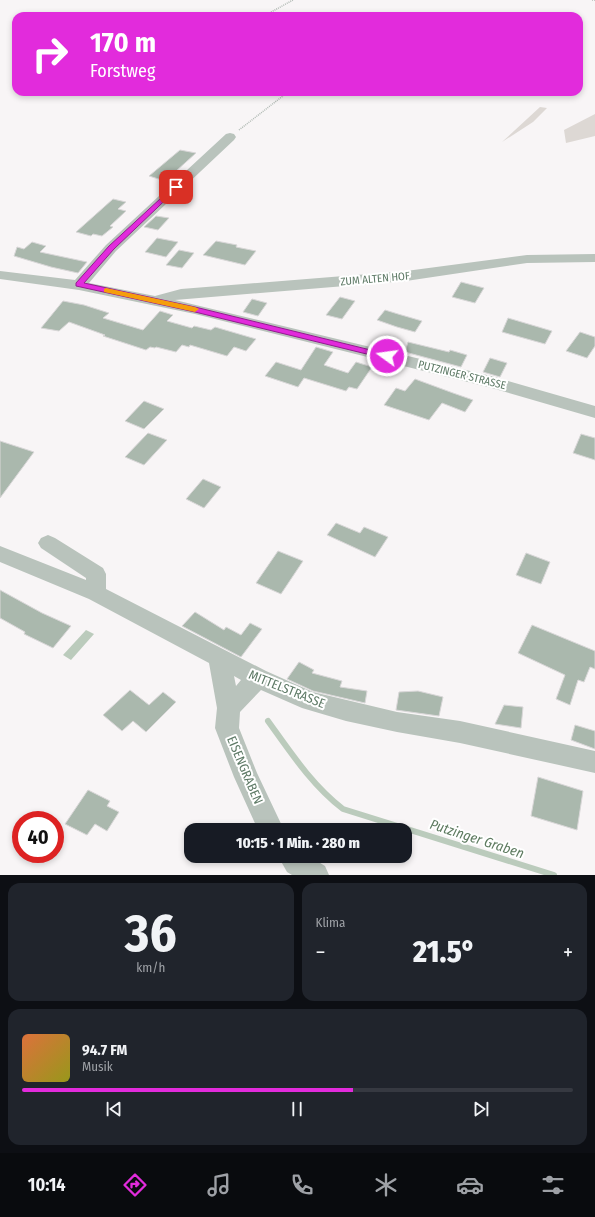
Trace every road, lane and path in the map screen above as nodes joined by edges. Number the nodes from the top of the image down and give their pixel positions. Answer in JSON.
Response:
{"nodes":[{"id":1,"x":293,"y":0,"type":"edge"},
{"id":2,"x":271,"y":12,"type":"edge"},
{"id":3,"x":283,"y":96,"type":"edge"},
{"id":4,"x":230,"y":137,"type":"joint"},
{"id":5,"x":595,"y":258,"type":"edge"},
{"id":6,"x":0,"y":275,"type":"edge"},
{"id":7,"x":79,"y":285,"type":"junction"},
{"id":8,"x":156,"y":301,"type":"junction"},
{"id":9,"x":595,"y":412,"type":"edge"},
{"id":10,"x":48,"y":543,"type":"dead end"},
{"id":11,"x":1,"y":555,"type":"edge"},
{"id":12,"x":96,"y":593,"type":"junction"},
{"id":13,"x":219,"y":658,"type":"junction"},
{"id":14,"x":258,"y":678,"type":"junction"},
{"id":15,"x":229,"y":708,"type":"junction"},
{"id":16,"x":595,"y":762,"type":"edge"},
{"id":17,"x":269,"y":823,"type":"edge"},
{"id":18,"x":296,"y":863,"type":"edge"},
{"id":19,"x":316,"y":875,"type":"edge"}],
"edges":[{"from":1,"to":2,"type":"path"},
{"from":3,"to":4,"type":"path"},
{"from":4,"to":7,"type":"street"},
{"from":5,"to":8,"type":"street","name":"ZUM ALTEN HOF"},
{"from":6,"to":7,"type":"street","name":"PUTZINGER STRASSE"},
{"from":7,"to":8,"type":"street","name":"PUTZINGER STRASSE"},
{"from":8,"to":9,"type":"street","name":"PUTZINGER STRASSE"},
{"from":10,"to":12,"type":"street"},
{"from":11,"to":12,"type":"street","name":"MITTELSTRASSE"},
{"from":12,"to":13,"type":"street","name":"MITTELSTRASSE"},
{"from":13,"to":14,"type":"street","name":"MITTELSTRASSE"},
{"from":13,"to":15,"type":"street","name":"EISENGRABEN"},
{"from":14,"to":15,"type":"street"},
{"from":14,"to":16,"type":"street","name":"MITTELSTRASSE"},
{"from":15,"to":17,"type":"street","name":"EISENGRABEN"},
{"from":18,"to":19,"type":"street"}]}
